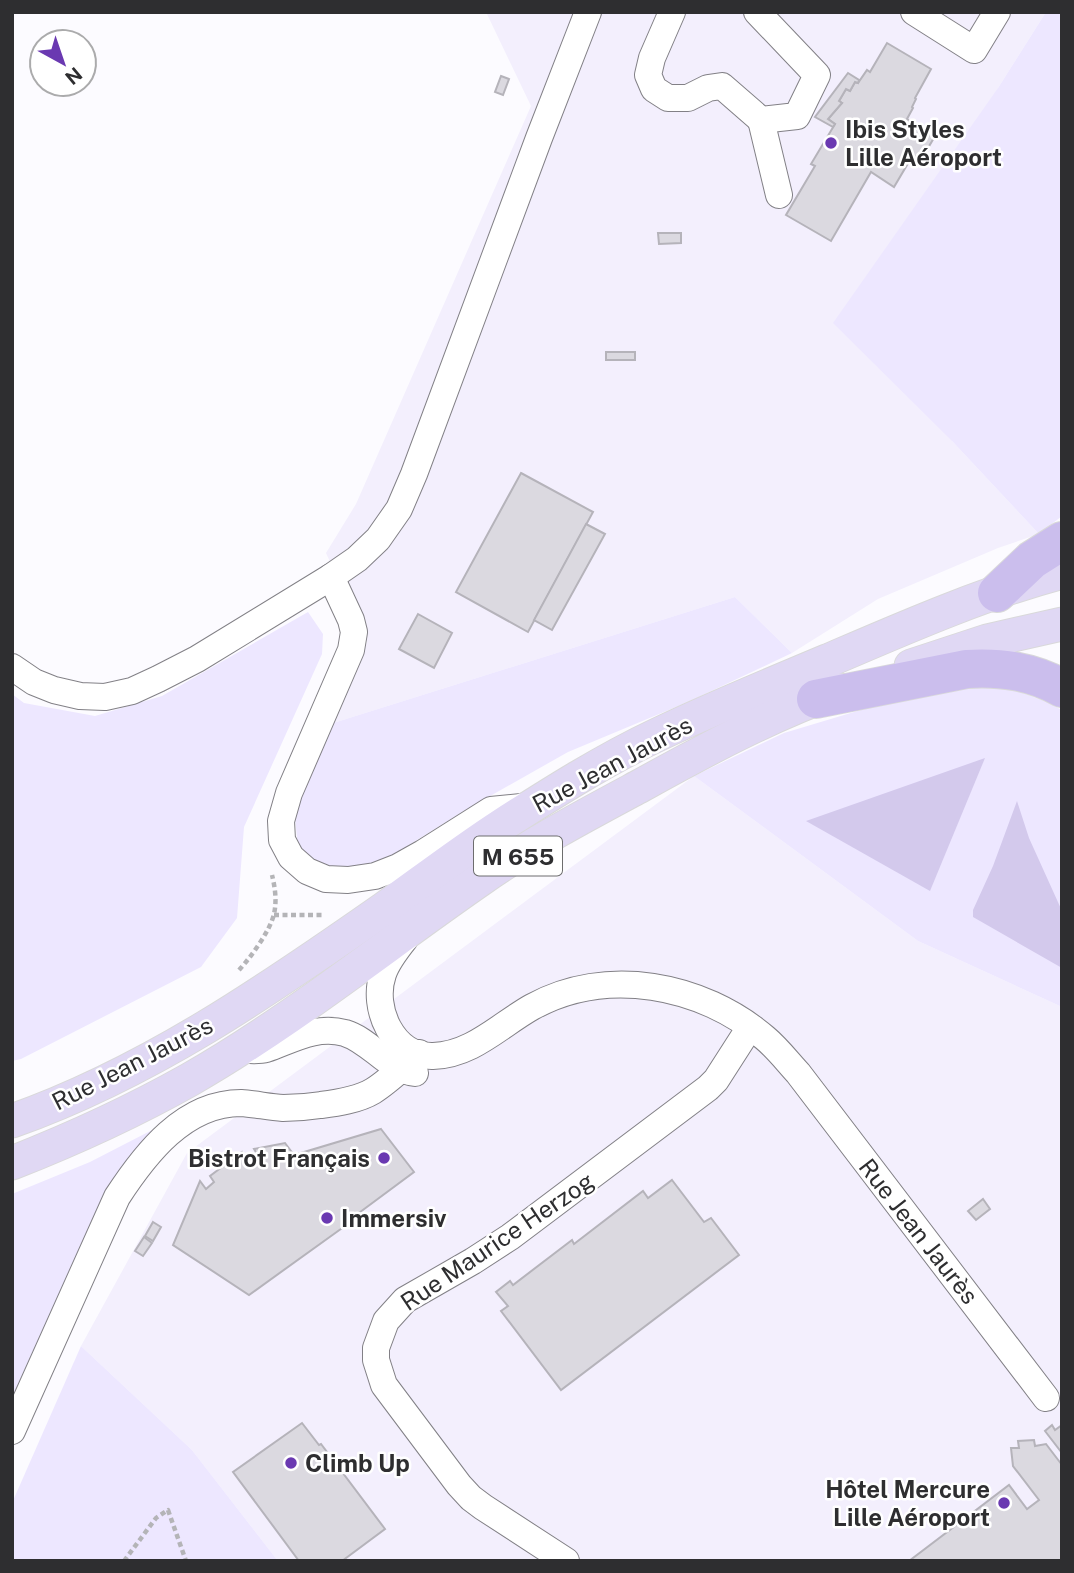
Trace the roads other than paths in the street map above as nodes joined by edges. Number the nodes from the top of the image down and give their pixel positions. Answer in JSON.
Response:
{"nodes":[{"id":1,"x":588,"y":12,"type":"edge"},
{"id":2,"x":672,"y":12,"type":"edge"},
{"id":3,"x":757,"y":12,"type":"edge"},
{"id":4,"x":914,"y":12,"type":"edge"},
{"id":5,"x":997,"y":12,"type":"edge"},
{"id":6,"x":761,"y":120,"type":"junction"},
{"id":7,"x":779,"y":195,"type":"dead end"},
{"id":8,"x":1062,"y":541,"type":"edge"},
{"id":9,"x":1062,"y":572,"type":"edge"},
{"id":10,"x":331,"y":577,"type":"junction"},
{"id":11,"x":997,"y":593,"type":"junction"},
{"id":12,"x":1062,"y":624,"type":"edge"},
{"id":13,"x":12,"y":667,"type":"edge"},
{"id":14,"x":1062,"y":688,"type":"edge"},
{"id":15,"x":816,"y":699,"type":"junction"},
{"id":16,"x":533,"y":806,"type":"junction"},
{"id":17,"x":418,"y":924,"type":"junction"},
{"id":18,"x":750,"y":1027,"type":"junction"},
{"id":19,"x":237,"y":1051,"type":"junction"},
{"id":20,"x":410,"y":1061,"type":"junction"},
{"id":21,"x":12,"y":1121,"type":"edge"},
{"id":22,"x":12,"y":1163,"type":"edge"},
{"id":23,"x":1046,"y":1398,"type":"dead end"},
{"id":24,"x":12,"y":1431,"type":"edge"},
{"id":25,"x":566,"y":1561,"type":"edge"}],
"edges":[{"from":1,"to":10,"type":"street"},
{"from":2,"to":6,"type":"street"},
{"from":3,"to":6,"type":"street"},
{"from":4,"to":5,"type":"street"},
{"from":6,"to":7,"type":"street"},
{"from":8,"to":11,"type":"highway"},
{"from":9,"to":11,"type":"main road","name":"Rue Jean Jaurès","number":"M 655"},
{"from":10,"to":13,"type":"street"},
{"from":10,"to":16,"type":"street"},
{"from":11,"to":16,"type":"main road","name":"Rue Jean Jaurès","number":"M 655"},
{"from":12,"to":15,"type":"main road","name":"Rue Jean Jaurès","number":"M 655"},
{"from":14,"to":15,"type":"highway"},
{"from":15,"to":17,"type":"main road","name":"Rue Jean Jaurès","number":"M 655"},
{"from":16,"to":21,"type":"main road","name":"Rue Jean Jaurès","number":"M 655"},
{"from":17,"to":19,"type":"main road","name":"Rue Jean Jaurès","number":"M 655"},
{"from":17,"to":20,"type":"street"},
{"from":18,"to":20,"type":"street","name":"Rue Jean Jaurès"},
{"from":18,"to":23,"type":"street","name":"Rue Jean Jaurès"},
{"from":18,"to":25,"type":"street","name":"Rue Maurice Herzog"},
{"from":19,"to":20,"type":"street"},
{"from":19,"to":22,"type":"main road","name":"Rue Jean Jaurès","number":"M 655"},
{"from":20,"to":24,"type":"street"}]}
